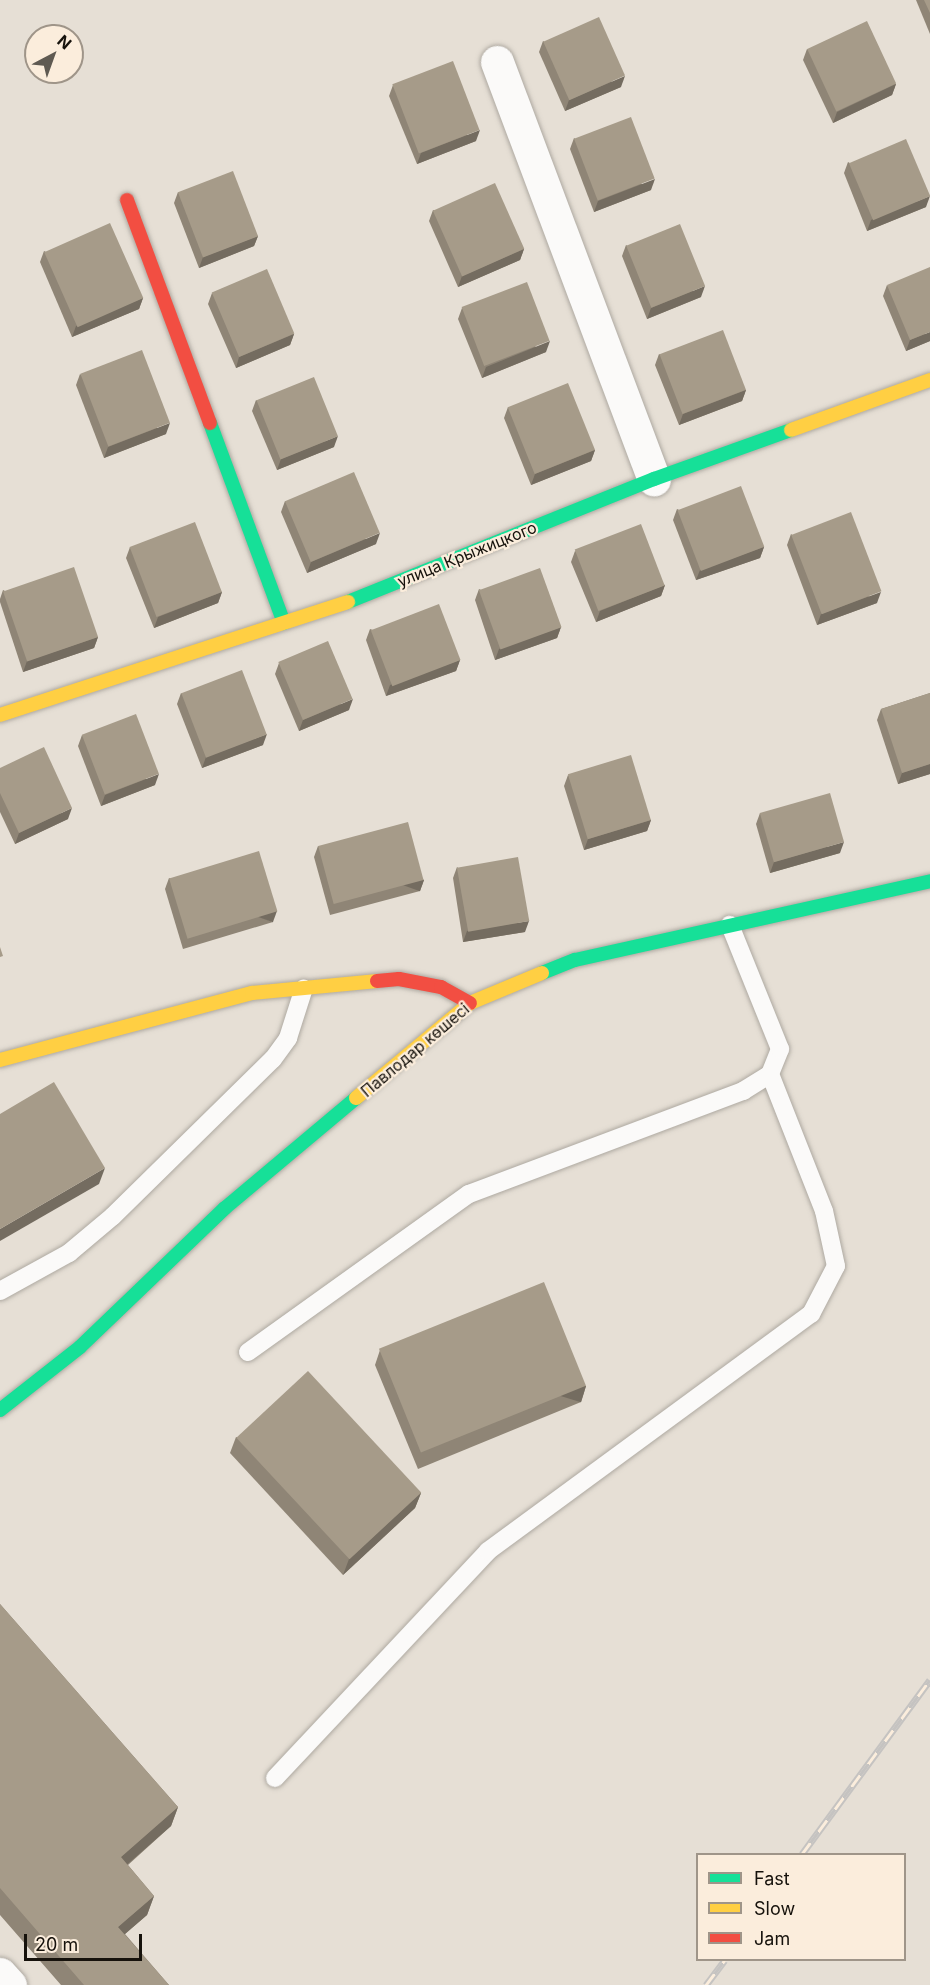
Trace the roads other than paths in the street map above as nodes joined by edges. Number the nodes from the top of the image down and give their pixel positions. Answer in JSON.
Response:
{"nodes":[{"id":1,"x":496,"y":62,"type":"dead end"},
{"id":2,"x":127,"y":200,"type":"dead end"},
{"id":3,"x":930,"y":380,"type":"edge"},
{"id":4,"x":654,"y":479,"type":"junction"},
{"id":5,"x":284,"y":622,"type":"junction"},
{"id":6,"x":0,"y":715,"type":"edge"},
{"id":7,"x":930,"y":881,"type":"edge"},
{"id":8,"x":730,"y":925,"type":"junction"},
{"id":9,"x":304,"y":988,"type":"junction"},
{"id":10,"x":470,"y":1003,"type":"junction"},
{"id":11,"x":0,"y":1060,"type":"edge"},
{"id":12,"x":770,"y":1074,"type":"junction"},
{"id":13,"x":0,"y":1291,"type":"edge"},
{"id":14,"x":248,"y":1352,"type":"dead end"},
{"id":15,"x":0,"y":1410,"type":"edge"},
{"id":16,"x":275,"y":1778,"type":"dead end"},
{"id":17,"x":0,"y":1974,"type":"edge"},
{"id":18,"x":10,"y":1985,"type":"edge"}],
"edges":[{"from":1,"to":4,"type":"street"},
{"from":2,"to":5,"type":"street"},
{"from":3,"to":4,"type":"street","name":"улица Крыжицкого"},
{"from":4,"to":5,"type":"street","name":"улица Крыжицкого"},
{"from":5,"to":6,"type":"street","name":"улица Крыжицкого"},
{"from":7,"to":8,"type":"street","name":"Павлодар көшесі"},
{"from":8,"to":10,"type":"street","name":"Павлодар көшесі"},
{"from":8,"to":12,"type":"lane"},
{"from":9,"to":10,"type":"street"},
{"from":9,"to":11,"type":"street"},
{"from":9,"to":13,"type":"lane"},
{"from":10,"to":15,"type":"street","name":"Павлодар көшесі"},
{"from":12,"to":14,"type":"lane"},
{"from":12,"to":16,"type":"lane"},
{"from":17,"to":18,"type":"street"}]}
